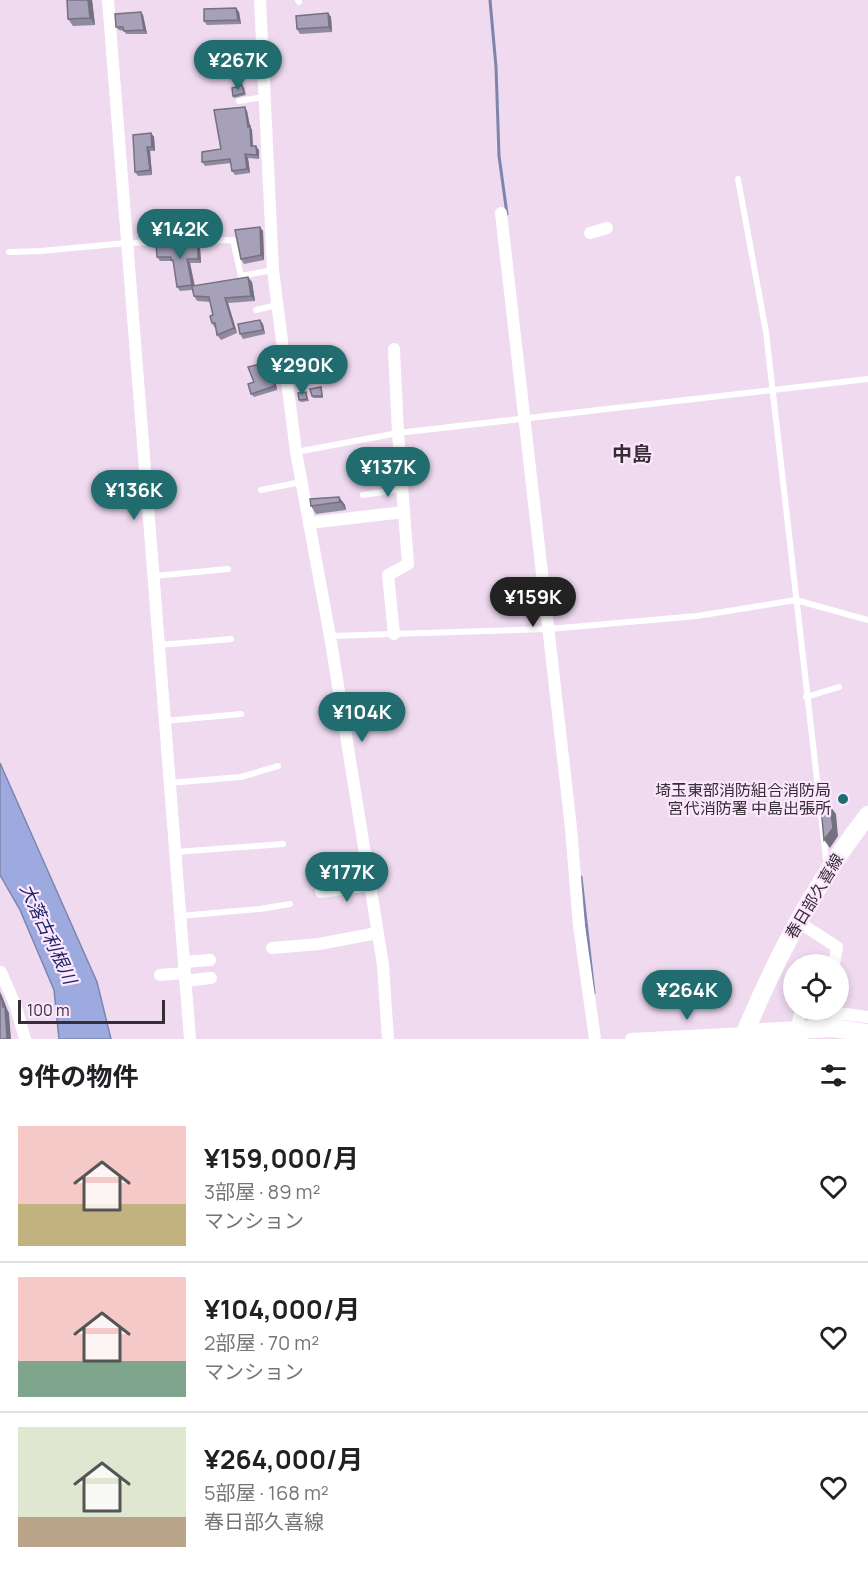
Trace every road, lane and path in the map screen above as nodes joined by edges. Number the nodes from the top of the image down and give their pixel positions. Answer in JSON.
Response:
{"nodes":[{"id":1,"x":108,"y":0,"type":"edge"},
{"id":2,"x":260,"y":0,"type":"edge"},
{"id":3,"x":264,"y":97,"type":"junction"},
{"id":4,"x":239,"y":101,"type":"dead end"},
{"id":5,"x":738,"y":179,"type":"dead end"},
{"id":6,"x":501,"y":213,"type":"dead end"},
{"id":7,"x":607,"y":228,"type":"dead end"},
{"id":8,"x":590,"y":233,"type":"dead end"},
{"id":9,"x":127,"y":243,"type":"junction"},
{"id":10,"x":9,"y":252,"type":"dead end"},
{"id":11,"x":273,"y":270,"type":"junction"},
{"id":12,"x":277,"y":305,"type":"junction"},
{"id":13,"x":256,"y":310,"type":"dead end"},
{"id":14,"x":394,"y":349,"type":"dead end"},
{"id":15,"x":868,"y":379,"type":"edge"},
{"id":16,"x":772,"y":390,"type":"junction"},
{"id":17,"x":524,"y":418,"type":"junction"},
{"id":18,"x":398,"y":433,"type":"junction"},
{"id":19,"x":296,"y":452,"type":"junction"},
{"id":20,"x":301,"y":482,"type":"junction"},
{"id":21,"x":402,"y":489,"type":"junction"},
{"id":22,"x":261,"y":490,"type":"dead end"},
{"id":23,"x":363,"y":495,"type":"dead end"},
{"id":24,"x":404,"y":512,"type":"junction"},
{"id":25,"x":309,"y":523,"type":"junction"},
{"id":26,"x":228,"y":569,"type":"dead end"},
{"id":27,"x":153,"y":576,"type":"junction"},
{"id":28,"x":796,"y":600,"type":"junction"},
{"id":29,"x":868,"y":620,"type":"edge"},
{"id":30,"x":549,"y":630,"type":"junction"},
{"id":31,"x":394,"y":634,"type":"junction"},
{"id":32,"x":330,"y":636,"type":"junction"},
{"id":33,"x":231,"y":639,"type":"dead end"},
{"id":34,"x":159,"y":645,"type":"junction"},
{"id":35,"x":839,"y":687,"type":"dead end"},
{"id":36,"x":806,"y":697,"type":"junction"},
{"id":37,"x":242,"y":714,"type":"dead end"},
{"id":38,"x":165,"y":721,"type":"junction"},
{"id":39,"x":278,"y":766,"type":"dead end"},
{"id":40,"x":170,"y":783,"type":"junction"},
{"id":41,"x":868,"y":815,"type":"edge"},
{"id":42,"x":283,"y":844,"type":"dead end"},
{"id":43,"x":175,"y":852,"type":"junction"},
{"id":44,"x":831,"y":867,"type":"junction"},
{"id":45,"x":369,"y":885,"type":"junction"},
{"id":46,"x":321,"y":892,"type":"dead end"},
{"id":47,"x":290,"y":904,"type":"dead end"},
{"id":48,"x":180,"y":916,"type":"junction"},
{"id":49,"x":797,"y":921,"type":"junction"},
{"id":50,"x":377,"y":933,"type":"junction"},
{"id":51,"x":272,"y":948,"type":"dead end"},
{"id":52,"x":836,"y":954,"type":"edge"},
{"id":53,"x":210,"y":960,"type":"dead end"},
{"id":54,"x":0,"y":971,"type":"edge"},
{"id":55,"x":184,"y":972,"type":"junction"},
{"id":56,"x":160,"y":975,"type":"dead end"},
{"id":57,"x":211,"y":978,"type":"dead end"},
{"id":58,"x":849,"y":1014,"type":"edge"},
{"id":59,"x":868,"y":1017,"type":"edge"},
{"id":60,"x":745,"y":1033,"type":"junction"},
{"id":61,"x":868,"y":1033,"type":"edge"},
{"id":62,"x":799,"y":1034,"type":"edge"},
{"id":63,"x":25,"y":1039,"type":"edge"},
{"id":64,"x":190,"y":1039,"type":"edge"},
{"id":65,"x":388,"y":1039,"type":"edge"},
{"id":66,"x":595,"y":1039,"type":"edge"},
{"id":67,"x":631,"y":1039,"type":"edge"}],
"edges":[{"from":1,"to":9,"type":"street"},
{"from":2,"to":3,"type":"street"},
{"from":3,"to":4,"type":"lane"},
{"from":3,"to":11,"type":"street"},
{"from":5,"to":16,"type":"lane"},
{"from":6,"to":17,"type":"street"},
{"from":7,"to":8,"type":"street"},
{"from":9,"to":10,"type":"lane"},
{"from":9,"to":11,"type":"lane"},
{"from":9,"to":27,"type":"street"},
{"from":11,"to":12,"type":"street"},
{"from":12,"to":13,"type":"lane"},
{"from":12,"to":19,"type":"street"},
{"from":14,"to":18,"type":"street"},
{"from":15,"to":16,"type":"lane"},
{"from":16,"to":17,"type":"lane"},
{"from":16,"to":28,"type":"lane"},
{"from":17,"to":18,"type":"lane"},
{"from":17,"to":30,"type":"street"},
{"from":18,"to":19,"type":"lane"},
{"from":18,"to":21,"type":"street"},
{"from":19,"to":20,"type":"street"},
{"from":20,"to":22,"type":"lane"},
{"from":20,"to":25,"type":"street"},
{"from":21,"to":23,"type":"lane"},
{"from":21,"to":24,"type":"street"},
{"from":24,"to":25,"type":"street"},
{"from":24,"to":31,"type":"street"},
{"from":25,"to":32,"type":"street"},
{"from":26,"to":27,"type":"lane"},
{"from":27,"to":34,"type":"street"},
{"from":28,"to":29,"type":"lane"},
{"from":28,"to":30,"type":"lane"},
{"from":28,"to":36,"type":"lane"},
{"from":30,"to":31,"type":"lane"},
{"from":30,"to":66,"type":"street"},
{"from":31,"to":32,"type":"lane"},
{"from":32,"to":45,"type":"street"},
{"from":33,"to":34,"type":"lane"},
{"from":34,"to":38,"type":"street"},
{"from":35,"to":36,"type":"lane"},
{"from":36,"to":44,"type":"lane"},
{"from":37,"to":38,"type":"lane"},
{"from":38,"to":40,"type":"street"},
{"from":39,"to":40,"type":"lane"},
{"from":40,"to":43,"type":"street"},
{"from":41,"to":44,"type":"main road","name":"春日部久喜線"},
{"from":42,"to":43,"type":"lane"},
{"from":43,"to":48,"type":"street"},
{"from":44,"to":49,"type":"main road","name":"春日部久喜線"},
{"from":45,"to":46,"type":"street"},
{"from":45,"to":50,"type":"street"},
{"from":47,"to":48,"type":"lane"},
{"from":48,"to":55,"type":"street"},
{"from":49,"to":52,"type":"street"},
{"from":49,"to":60,"type":"main road","name":"春日部久喜線"},
{"from":50,"to":51,"type":"street"},
{"from":50,"to":65,"type":"street"},
{"from":53,"to":55,"type":"street"},
{"from":54,"to":63,"type":"street"},
{"from":55,"to":56,"type":"street"},
{"from":55,"to":57,"type":"street"},
{"from":55,"to":64,"type":"street"},
{"from":58,"to":59,"type":"street"},
{"from":60,"to":62,"type":"main road"},
{"from":60,"to":67,"type":"street"},
{"from":61,"to":62,"type":"main road"}]}
